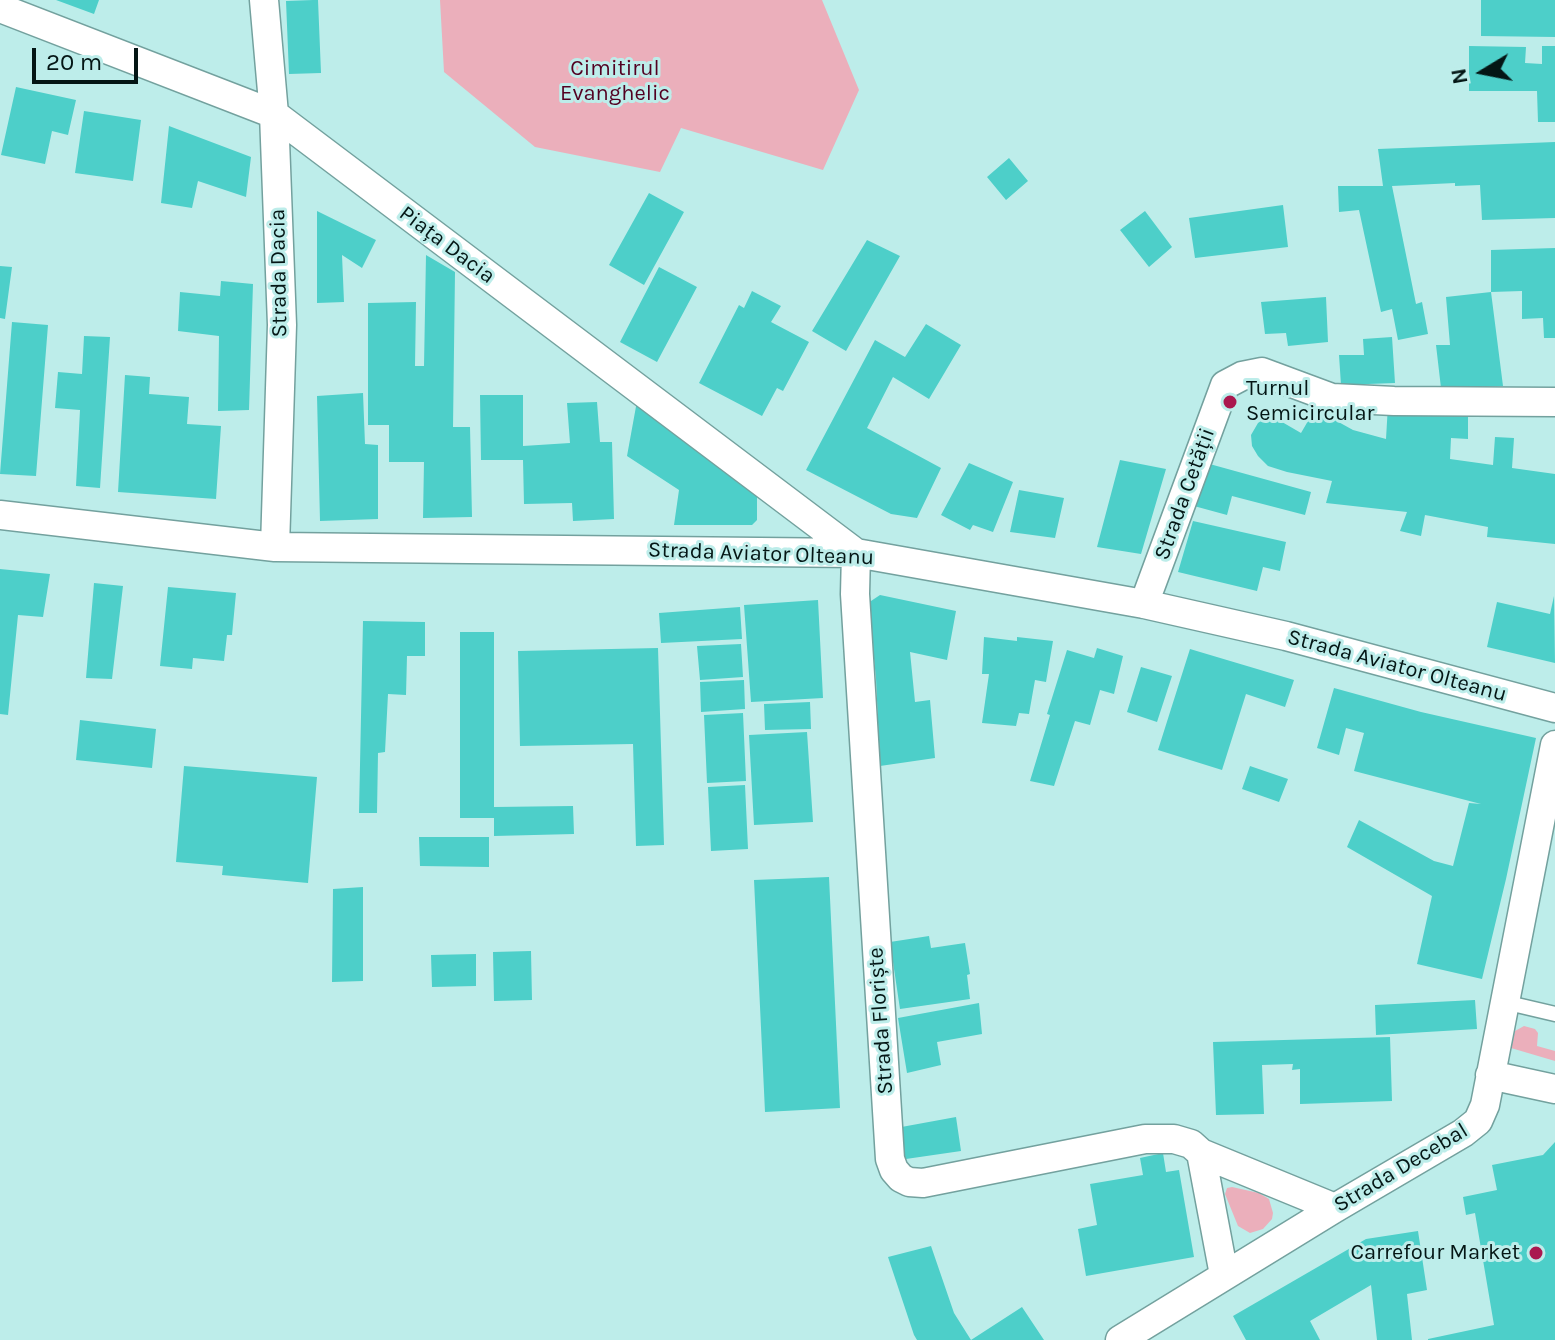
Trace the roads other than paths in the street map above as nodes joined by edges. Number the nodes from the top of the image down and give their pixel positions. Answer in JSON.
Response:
{"nodes":[{"id":1,"x":264,"y":0,"type":"edge"},
{"id":2,"x":0,"y":8,"type":"edge"},
{"id":3,"x":274,"y":114,"type":"junction"},
{"id":4,"x":1555,"y":402,"type":"edge"},
{"id":5,"x":0,"y":515,"type":"edge"},
{"id":6,"x":275,"y":547,"type":"junction"},
{"id":7,"x":856,"y":553,"type":"junction"},
{"id":8,"x":1144,"y":604,"type":"junction"},
{"id":9,"x":1555,"y":708,"type":"edge"},
{"id":10,"x":1555,"y":745,"type":"edge"},
{"id":11,"x":1504,"y":1002,"type":"junction"},
{"id":12,"x":1555,"y":1014,"type":"edge"},
{"id":13,"x":1490,"y":1075,"type":"junction"},
{"id":14,"x":1555,"y":1089,"type":"edge"},
{"id":15,"x":1201,"y":1153,"type":"junction"},
{"id":16,"x":1335,"y":1208,"type":"junction"},
{"id":17,"x":1224,"y":1275,"type":"junction"},
{"id":18,"x":1120,"y":1340,"type":"edge"}],
"edges":[{"from":1,"to":3,"type":"street","name":"Strada Dacia"},
{"from":2,"to":3,"type":"street","name":"Piața Dacia"},
{"from":3,"to":6,"type":"street","name":"Strada Dacia"},
{"from":3,"to":7,"type":"street","name":"Piața Dacia"},
{"from":4,"to":8,"type":"street","name":"Strada Cetății"},
{"from":5,"to":6,"type":"street","name":"Strada Aviator Olteanu"},
{"from":6,"to":7,"type":"street","name":"Strada Aviator Olteanu"},
{"from":7,"to":8,"type":"street","name":"Strada Aviator Olteanu"},
{"from":7,"to":15,"type":"street","name":"Strada Floriște"},
{"from":8,"to":9,"type":"street","name":"Strada Aviator Olteanu"},
{"from":10,"to":11,"type":"street","name":"Strada Decebal"},
{"from":11,"to":12,"type":"lane"},
{"from":11,"to":13,"type":"street","name":"Strada Decebal"},
{"from":13,"to":14,"type":"street"},
{"from":13,"to":16,"type":"street","name":"Strada Decebal"},
{"from":15,"to":16,"type":"street","name":"Strada Floriște"},
{"from":15,"to":17,"type":"street"},
{"from":16,"to":17,"type":"street","name":"Strada Decebal"},
{"from":17,"to":18,"type":"street","name":"Strada Decebal"}]}
